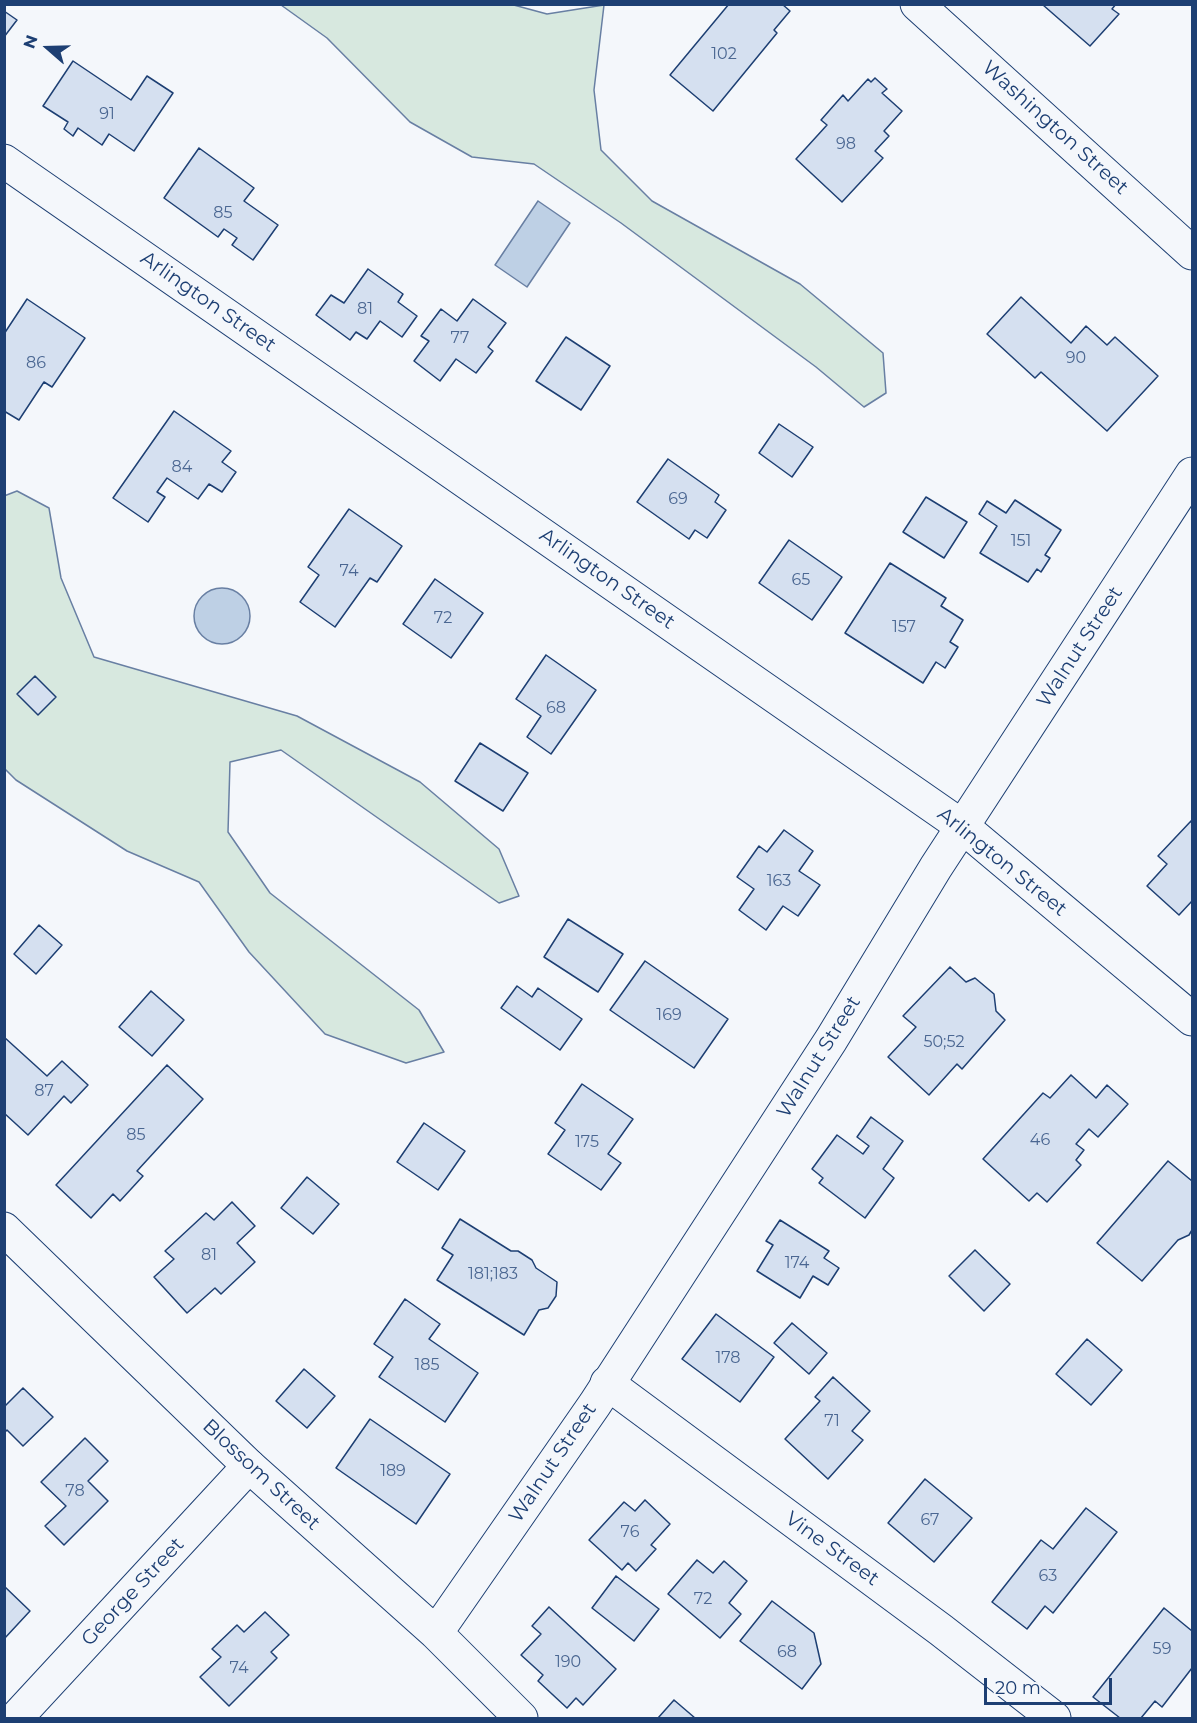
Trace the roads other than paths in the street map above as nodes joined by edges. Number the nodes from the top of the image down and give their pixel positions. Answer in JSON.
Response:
{"nodes":[{"id":1,"x":916,"y":4,"type":"edge"},
{"id":2,"x":4,"y":160,"type":"edge"},
{"id":3,"x":1192,"y":253,"type":"edge"},
{"id":4,"x":1192,"y":474,"type":"edge"},
{"id":5,"x":963,"y":827,"type":"junction"},
{"id":6,"x":1192,"y":1019,"type":"edge"},
{"id":7,"x":4,"y":1229,"type":"edge"},
{"id":8,"x":607,"y":1383,"type":"junction"},
{"id":9,"x":249,"y":1466,"type":"junction"},
{"id":10,"x":436,"y":1633,"type":"junction"},
{"id":11,"x":16,"y":1719,"type":"edge"},
{"id":12,"x":521,"y":1719,"type":"edge"},
{"id":13,"x":1054,"y":1719,"type":"edge"}],
"edges":[{"from":1,"to":3,"type":"street","name":"Washington Street"},
{"from":2,"to":5,"type":"street","name":"Arlington Street"},
{"from":4,"to":5,"type":"street","name":"Walnut Street"},
{"from":5,"to":6,"type":"street","name":"Arlington Street"},
{"from":5,"to":8,"type":"street","name":"Walnut Street"},
{"from":7,"to":9,"type":"street","name":"Blossom Street"},
{"from":8,"to":10,"type":"street","name":"Walnut Street"},
{"from":8,"to":13,"type":"street","name":"Vine Street"},
{"from":9,"to":10,"type":"street","name":"Blossom Street"},
{"from":9,"to":11,"type":"street","name":"George Street"},
{"from":10,"to":12,"type":"street","name":"Blossom Street"}]}
